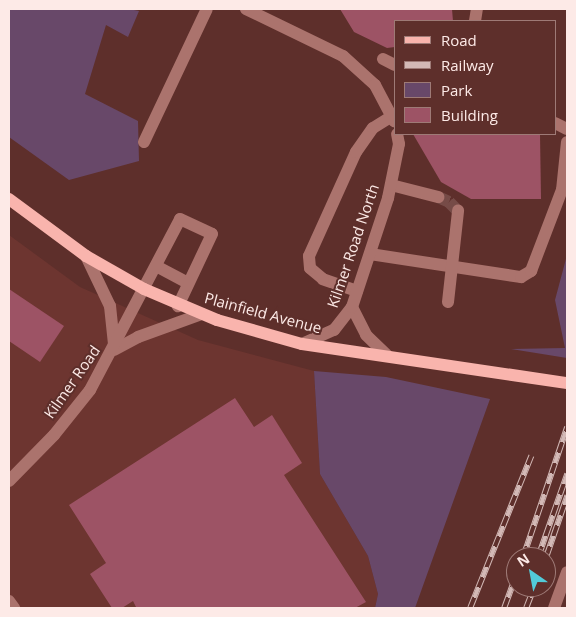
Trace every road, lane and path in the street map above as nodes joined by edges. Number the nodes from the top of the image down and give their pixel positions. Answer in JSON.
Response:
{"nodes":[{"id":1,"x":207,"y":9,"type":"edge"},
{"id":2,"x":246,"y":9,"type":"edge"},
{"id":3,"x":383,"y":59,"type":"dead end"},
{"id":4,"x":394,"y":64,"type":"edge"},
{"id":5,"x":394,"y":117,"type":"edge"},
{"id":6,"x":556,"y":123,"type":"edge"},
{"id":7,"x":567,"y":129,"type":"edge"},
{"id":8,"x":397,"y":135,"type":"edge"},
{"id":9,"x":144,"y":142,"type":"dead end"},
{"id":10,"x":567,"y":142,"type":"edge"},
{"id":11,"x":390,"y":185,"type":"junction"},
{"id":12,"x":438,"y":197,"type":"tunnel mouth"},
{"id":13,"x":9,"y":199,"type":"edge"},
{"id":14,"x":458,"y":211,"type":"dead end"},
{"id":15,"x":370,"y":254,"type":"junction"},
{"id":16,"x":86,"y":256,"type":"junction"},
{"id":17,"x":156,"y":266,"type":"junction"},
{"id":18,"x":452,"y":266,"type":"junction"},
{"id":19,"x":188,"y":283,"type":"junction"},
{"id":20,"x":144,"y":289,"type":"junction"},
{"id":21,"x":358,"y":291,"type":"junction"},
{"id":22,"x":448,"y":302,"type":"dead end"},
{"id":23,"x":178,"y":306,"type":"junction"},
{"id":24,"x":352,"y":307,"type":"junction"},
{"id":25,"x":202,"y":314,"type":"junction"},
{"id":26,"x":302,"y":344,"type":"junction"},
{"id":27,"x":114,"y":350,"type":"junction"},
{"id":28,"x":387,"y":355,"type":"junction"},
{"id":29,"x":567,"y":383,"type":"edge"},
{"id":30,"x":9,"y":481,"type":"edge"},
{"id":31,"x":567,"y":572,"type":"edge"},
{"id":32,"x":9,"y":601,"type":"edge"},
{"id":33,"x":14,"y":608,"type":"edge"},
{"id":34,"x":554,"y":608,"type":"edge"}],
"edges":[{"from":1,"to":9,"type":"street"},
{"from":2,"to":5,"type":"street"},
{"from":3,"to":4,"type":"street"},
{"from":5,"to":21,"type":"street"},
{"from":6,"to":7,"type":"street"},
{"from":8,"to":11,"type":"street","name":"Kilmer Road North"},
{"from":10,"to":18,"type":"street"},
{"from":11,"to":12,"type":"street"},
{"from":11,"to":15,"type":"street","name":"Kilmer Road North"},
{"from":13,"to":16,"type":"main road","name":"Plainfield Avenue"},
{"from":14,"to":18,"type":"street"},
{"from":15,"to":18,"type":"street"},
{"from":15,"to":21,"type":"street","name":"Kilmer Road North"},
{"from":16,"to":20,"type":"main road","name":"Plainfield Avenue"},
{"from":16,"to":27,"type":"street"},
{"from":17,"to":19,"type":"street"},
{"from":17,"to":19,"type":"street","name":"Kilmer Road"},
{"from":17,"to":20,"type":"street","name":"Kilmer Road"},
{"from":18,"to":22,"type":"street"},
{"from":19,"to":23,"type":"street"},
{"from":20,"to":23,"type":"main road","name":"Plainfield Avenue"},
{"from":20,"to":27,"type":"street","name":"Kilmer Road"},
{"from":21,"to":24,"type":"street","name":"Kilmer Road North"},
{"from":23,"to":25,"type":"main road","name":"Plainfield Avenue"},
{"from":24,"to":26,"type":"street","name":"Kilmer Road North"},
{"from":24,"to":28,"type":"street"},
{"from":25,"to":26,"type":"main road","name":"Plainfield Avenue"},
{"from":25,"to":27,"type":"street"},
{"from":26,"to":28,"type":"main road","name":"Plainfield Avenue"},
{"from":27,"to":30,"type":"street","name":"Kilmer Road"},
{"from":28,"to":29,"type":"main road","name":"Plainfield Avenue"},
{"from":31,"to":34,"type":"street"},
{"from":32,"to":33,"type":"street"}]}
